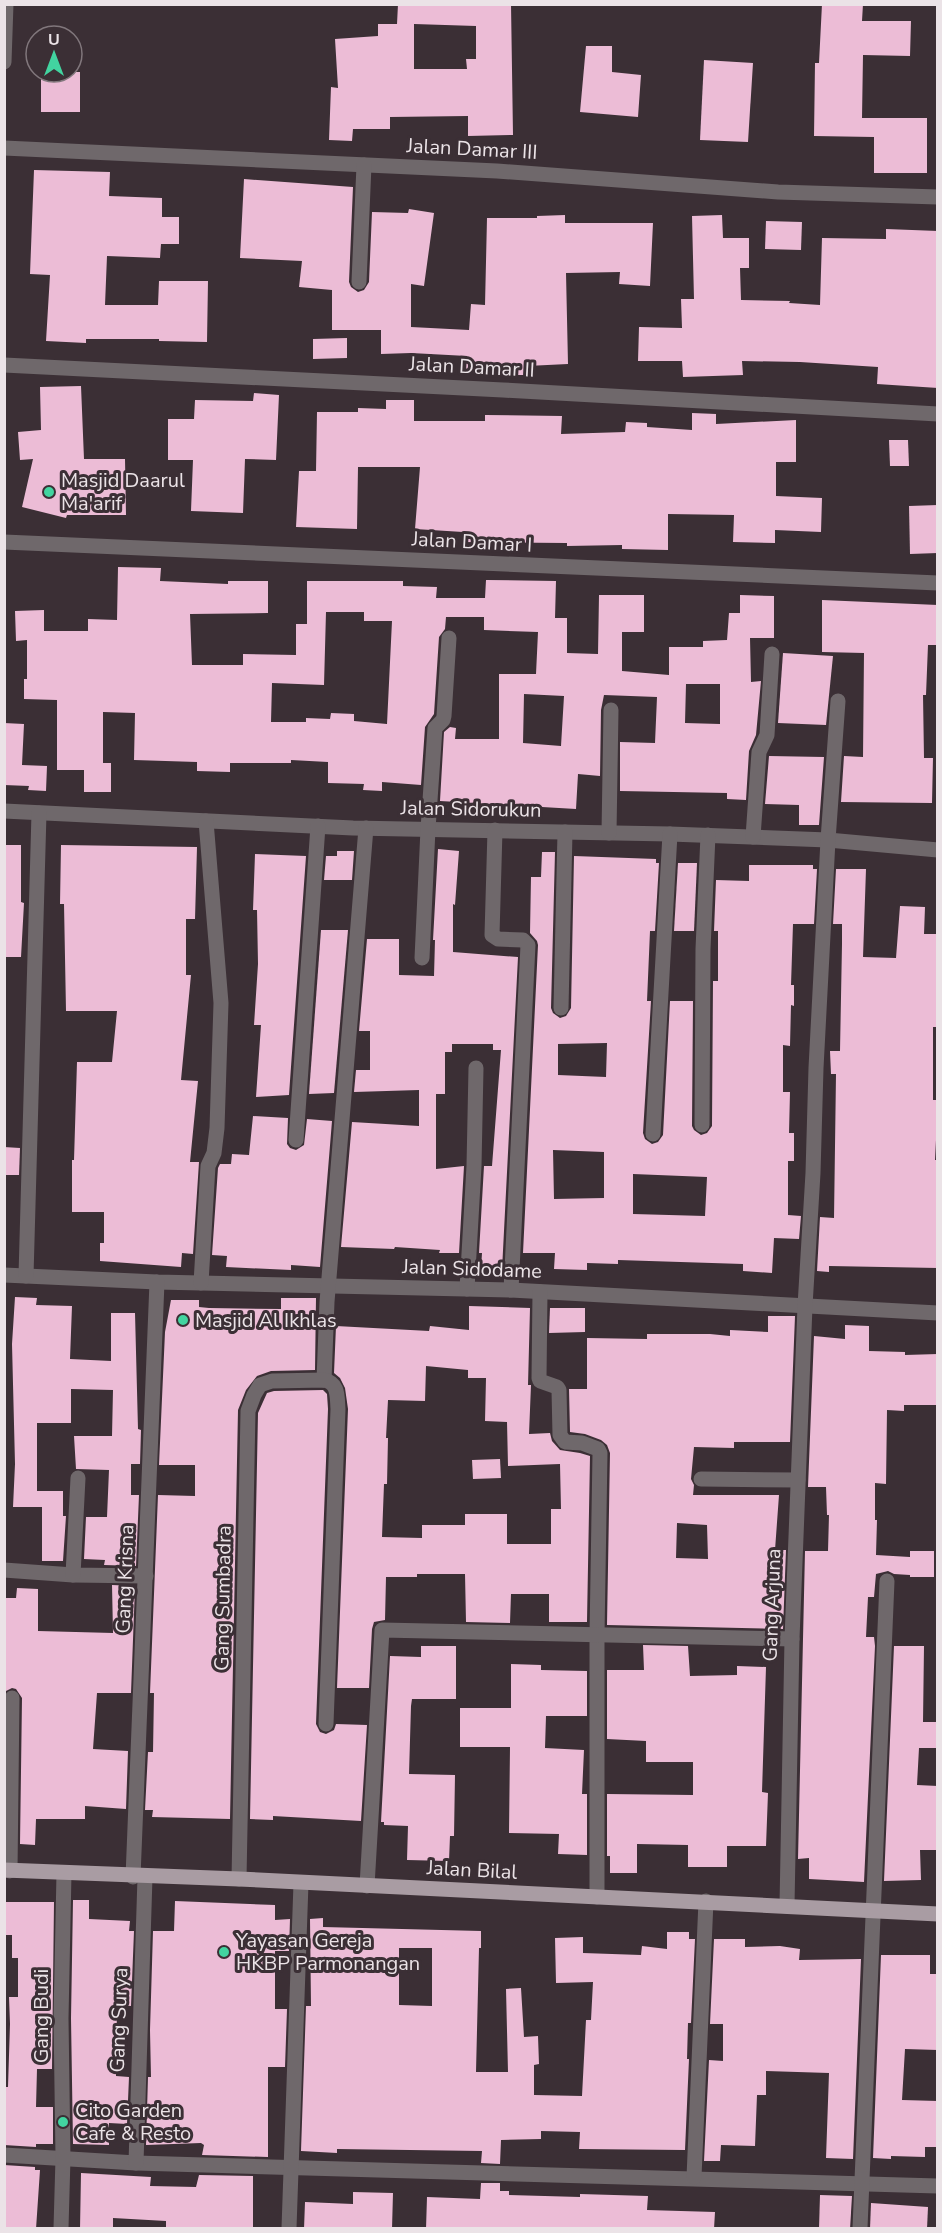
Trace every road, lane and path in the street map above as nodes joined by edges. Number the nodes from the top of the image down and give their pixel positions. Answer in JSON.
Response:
{"nodes":[{"id":1,"x":6,"y":4,"type":"edge"},
{"id":2,"x":4,"y":62,"type":"edge"},
{"id":3,"x":4,"y":148,"type":"edge"},
{"id":4,"x":364,"y":165,"type":"junction"},
{"id":5,"x":938,"y":197,"type":"edge"},
{"id":6,"x":359,"y":282,"type":"dead end"},
{"id":7,"x":4,"y":365,"type":"edge"},
{"id":8,"x":938,"y":414,"type":"edge"},
{"id":9,"x":4,"y":542,"type":"edge"},
{"id":10,"x":938,"y":583,"type":"edge"},
{"id":11,"x":449,"y":639,"type":"dead end"},
{"id":12,"x":772,"y":654,"type":"dead end"},
{"id":13,"x":838,"y":701,"type":"dead end"},
{"id":14,"x":611,"y":710,"type":"dead end"},
{"id":15,"x":4,"y":812,"type":"edge"},
{"id":16,"x":39,"y":813,"type":"junction"},
{"id":17,"x":206,"y":821,"type":"junction"},
{"id":18,"x":318,"y":826,"type":"junction"},
{"id":19,"x":366,"y":828,"type":"junction"},
{"id":20,"x":428,"y":829,"type":"junction"},
{"id":21,"x":495,"y":830,"type":"junction"},
{"id":22,"x":566,"y":832,"type":"junction"},
{"id":23,"x":609,"y":833,"type":"junction"},
{"id":24,"x":670,"y":834,"type":"junction"},
{"id":25,"x":708,"y":835,"type":"junction"},
{"id":26,"x":753,"y":837,"type":"junction"},
{"id":27,"x":828,"y":840,"type":"junction"},
{"id":28,"x":938,"y":850,"type":"edge"},
{"id":29,"x":422,"y":958,"type":"dead end"},
{"id":30,"x":561,"y":1008,"type":"dead end"},
{"id":31,"x":476,"y":1068,"type":"dead end"},
{"id":32,"x":702,"y":1125,"type":"dead end"},
{"id":33,"x":653,"y":1134,"type":"dead end"},
{"id":34,"x":296,"y":1140,"type":"dead end"},
{"id":35,"x":4,"y":1275,"type":"edge"},
{"id":36,"x":26,"y":1276,"type":"junction"},
{"id":37,"x":158,"y":1282,"type":"junction"},
{"id":38,"x":201,"y":1283,"type":"junction"},
{"id":39,"x":329,"y":1287,"type":"junction"},
{"id":40,"x":467,"y":1289,"type":"junction"},
{"id":41,"x":511,"y":1290,"type":"junction"},
{"id":42,"x":540,"y":1292,"type":"junction"},
{"id":43,"x":804,"y":1306,"type":"junction"},
{"id":44,"x":938,"y":1313,"type":"edge"},
{"id":45,"x":324,"y":1380,"type":"junction"},
{"id":46,"x":78,"y":1478,"type":"dead end"},
{"id":47,"x":701,"y":1479,"type":"dead end"},
{"id":48,"x":798,"y":1480,"type":"junction"},
{"id":49,"x":4,"y":1570,"type":"edge"},
{"id":50,"x":73,"y":1575,"type":"junction"},
{"id":51,"x":146,"y":1576,"type":"junction"},
{"id":52,"x":887,"y":1581,"type":"dead end"},
{"id":53,"x":597,"y":1635,"type":"junction"},
{"id":54,"x":792,"y":1639,"type":"junction"},
{"id":55,"x":12,"y":1698,"type":"dead end"},
{"id":56,"x":326,"y":1724,"type":"dead end"},
{"id":57,"x":7,"y":1870,"type":"edge"},
{"id":58,"x":64,"y":1873,"type":"junction"},
{"id":59,"x":139,"y":1877,"type":"junction"},
{"id":60,"x":238,"y":1879,"type":"junction"},
{"id":61,"x":300,"y":1883,"type":"junction"},
{"id":62,"x":367,"y":1886,"type":"junction"},
{"id":63,"x":597,"y":1897,"type":"junction"},
{"id":64,"x":706,"y":1901,"type":"junction"},
{"id":65,"x":787,"y":1906,"type":"junction"},
{"id":66,"x":872,"y":1910,"type":"junction"},
{"id":67,"x":938,"y":1914,"type":"edge"},
{"id":68,"x":4,"y":2155,"type":"edge"},
{"id":69,"x":63,"y":2158,"type":"junction"},
{"id":70,"x":136,"y":2163,"type":"junction"},
{"id":71,"x":290,"y":2168,"type":"junction"},
{"id":72,"x":694,"y":2177,"type":"junction"},
{"id":73,"x":862,"y":2183,"type":"junction"},
{"id":74,"x":938,"y":2186,"type":"edge"},
{"id":75,"x":61,"y":2229,"type":"edge"},
{"id":76,"x":289,"y":2229,"type":"edge"},
{"id":77,"x":860,"y":2229,"type":"edge"}],
"edges":[{"from":1,"to":2,"type":"street"},
{"from":3,"to":4,"type":"street","name":"Jalan Damar III"},
{"from":4,"to":5,"type":"street","name":"Jalan Damar III"},
{"from":4,"to":6,"type":"street"},
{"from":7,"to":8,"type":"street","name":"Jalan Damar II"},
{"from":9,"to":10,"type":"street","name":"Jalan Damar I"},
{"from":11,"to":20,"type":"street"},
{"from":12,"to":26,"type":"street"},
{"from":13,"to":27,"type":"street","name":"Gang Arjuna"},
{"from":14,"to":23,"type":"street"},
{"from":15,"to":16,"type":"street","name":"Jalan Sidorukun"},
{"from":16,"to":17,"type":"street","name":"Jalan Sidorukun"},
{"from":16,"to":36,"type":"street"},
{"from":17,"to":18,"type":"street","name":"Jalan Sidorukun"},
{"from":17,"to":38,"type":"street"},
{"from":18,"to":19,"type":"street","name":"Jalan Sidorukun"},
{"from":18,"to":34,"type":"street"},
{"from":19,"to":20,"type":"street","name":"Jalan Sidorukun"},
{"from":19,"to":39,"type":"street"},
{"from":20,"to":21,"type":"street","name":"Jalan Sidorukun"},
{"from":20,"to":29,"type":"street"},
{"from":21,"to":22,"type":"street","name":"Jalan Sidorukun"},
{"from":21,"to":41,"type":"street"},
{"from":22,"to":23,"type":"street","name":"Jalan Sidorukun"},
{"from":22,"to":30,"type":"street"},
{"from":23,"to":24,"type":"street","name":"Jalan Sidorukun"},
{"from":24,"to":25,"type":"street","name":"Jalan Sidorukun"},
{"from":24,"to":33,"type":"street"},
{"from":25,"to":26,"type":"street","name":"Jalan Sidorukun"},
{"from":25,"to":32,"type":"street"},
{"from":26,"to":27,"type":"street","name":"Jalan Sidorukun"},
{"from":27,"to":28,"type":"street","name":"Jalan Sidorukun"},
{"from":27,"to":43,"type":"street","name":"Gang Arjuna"},
{"from":31,"to":40,"type":"street"},
{"from":35,"to":36,"type":"street","name":"Jalan Sidodame"},
{"from":36,"to":37,"type":"street","name":"Jalan Sidodame"},
{"from":37,"to":38,"type":"street","name":"Jalan Sidodame"},
{"from":37,"to":51,"type":"street","name":"Gang Krisna"},
{"from":38,"to":39,"type":"street","name":"Jalan Sidodame"},
{"from":39,"to":40,"type":"street","name":"Jalan Sidodame"},
{"from":39,"to":45,"type":"street"},
{"from":40,"to":41,"type":"street","name":"Jalan Sidodame"},
{"from":41,"to":42,"type":"street","name":"Jalan Sidodame"},
{"from":42,"to":43,"type":"street","name":"Jalan Sidodame"},
{"from":42,"to":53,"type":"street"},
{"from":43,"to":44,"type":"street","name":"Jalan Sidodame"},
{"from":43,"to":48,"type":"street","name":"Gang Arjuna"},
{"from":45,"to":56,"type":"street"},
{"from":45,"to":60,"type":"street","name":"Gang Sumbadra"},
{"from":46,"to":50,"type":"street"},
{"from":47,"to":48,"type":"street"},
{"from":48,"to":54,"type":"street","name":"Gang Arjuna"},
{"from":49,"to":50,"type":"street"},
{"from":50,"to":51,"type":"street"},
{"from":51,"to":59,"type":"street","name":"Gang Krisna"},
{"from":52,"to":66,"type":"street"},
{"from":53,"to":54,"type":"street"},
{"from":53,"to":62,"type":"street"},
{"from":53,"to":63,"type":"street"},
{"from":54,"to":65,"type":"street","name":"Gang Arjuna"},
{"from":55,"to":57,"type":"street"},
{"from":57,"to":58,"type":"main road","name":"Jalan Bilal"},
{"from":58,"to":59,"type":"main road","name":"Jalan Bilal"},
{"from":58,"to":69,"type":"street","name":"Gang Budi"},
{"from":59,"to":60,"type":"main road","name":"Jalan Bilal"},
{"from":59,"to":70,"type":"street","name":"Gang Surya"},
{"from":60,"to":61,"type":"main road","name":"Jalan Bilal"},
{"from":61,"to":62,"type":"main road","name":"Jalan Bilal"},
{"from":61,"to":71,"type":"street"},
{"from":62,"to":63,"type":"main road","name":"Jalan Bilal"},
{"from":63,"to":64,"type":"main road","name":"Jalan Bilal"},
{"from":64,"to":65,"type":"main road","name":"Jalan Bilal"},
{"from":64,"to":72,"type":"street"},
{"from":65,"to":66,"type":"main road","name":"Jalan Bilal"},
{"from":66,"to":67,"type":"main road","name":"Jalan Bilal"},
{"from":66,"to":73,"type":"street"},
{"from":68,"to":69,"type":"street"},
{"from":69,"to":70,"type":"street"},
{"from":69,"to":75,"type":"street","name":"Gang Budi"},
{"from":70,"to":71,"type":"street"},
{"from":71,"to":72,"type":"street"},
{"from":71,"to":76,"type":"street"},
{"from":72,"to":73,"type":"street"},
{"from":73,"to":74,"type":"street"},
{"from":73,"to":77,"type":"street"}]}
